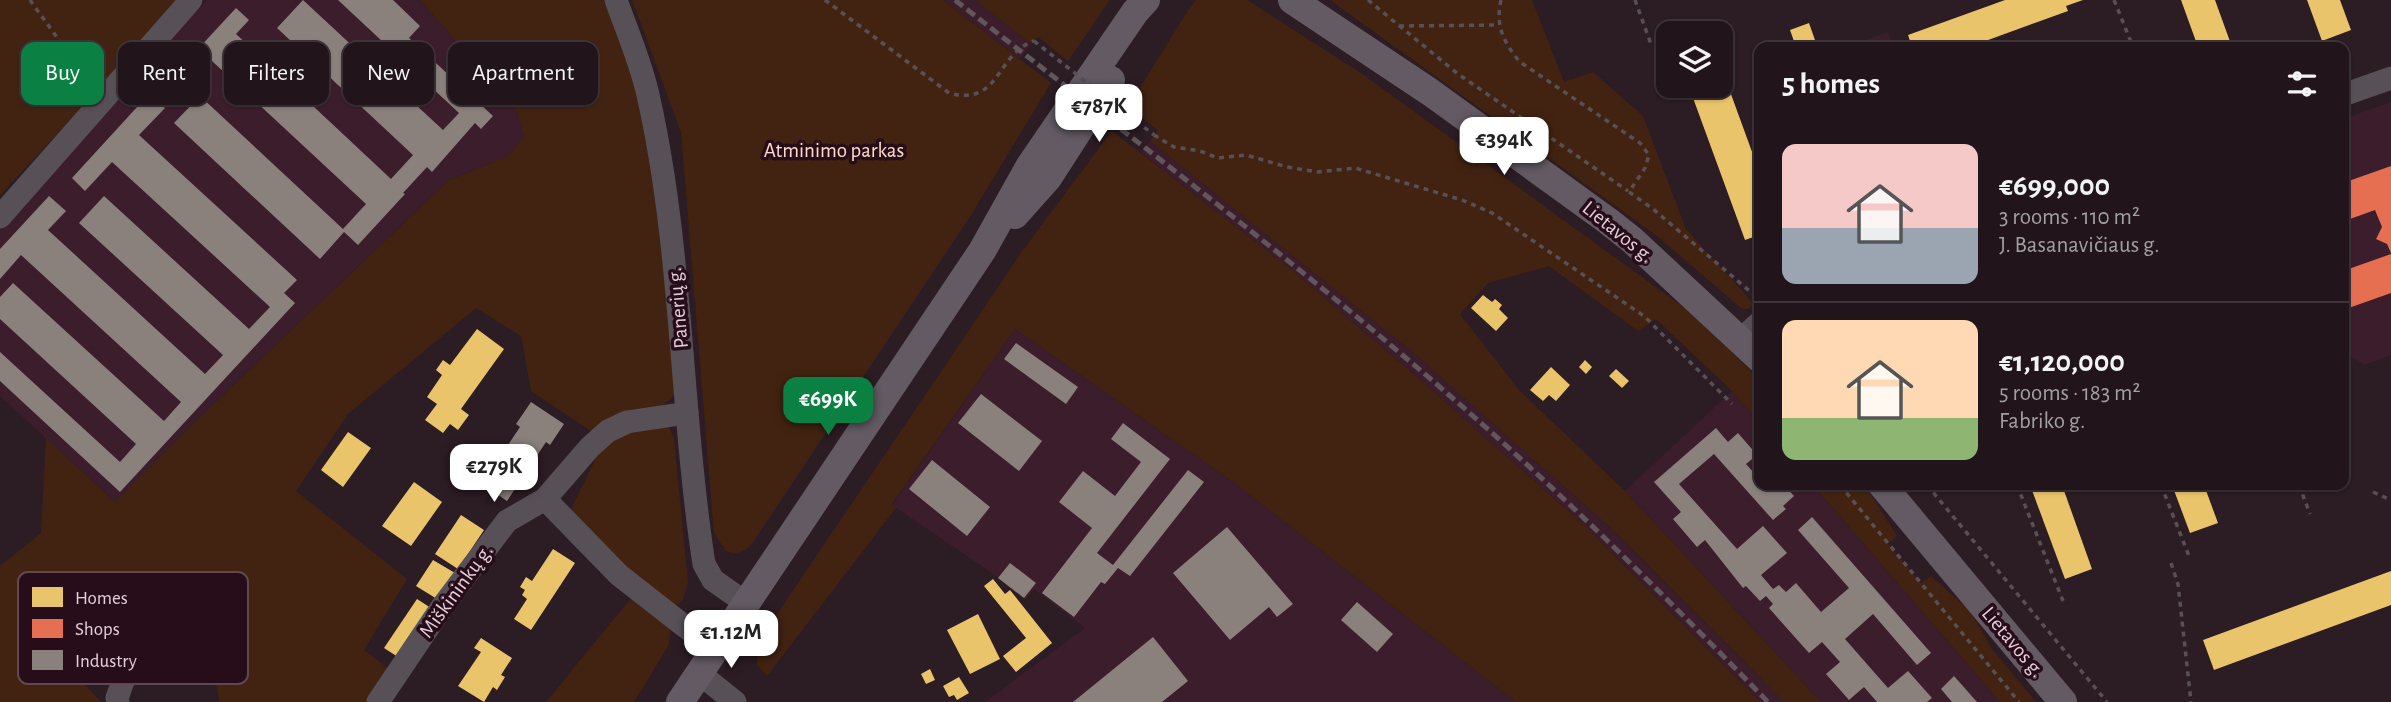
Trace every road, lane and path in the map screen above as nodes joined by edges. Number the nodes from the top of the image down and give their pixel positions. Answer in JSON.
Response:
{"nodes":[{"id":1,"x":30,"y":0,"type":"edge"},
{"id":2,"x":191,"y":0,"type":"edge"},
{"id":3,"x":616,"y":0,"type":"edge"},
{"id":4,"x":825,"y":0,"type":"edge"},
{"id":5,"x":1146,"y":0,"type":"edge"},
{"id":6,"x":1158,"y":0,"type":"edge"},
{"id":7,"x":1292,"y":0,"type":"edge"},
{"id":8,"x":1368,"y":0,"type":"edge"},
{"id":9,"x":1501,"y":0,"type":"edge"},
{"id":10,"x":1635,"y":0,"type":"edge"},
{"id":11,"x":2114,"y":0,"type":"edge"},
{"id":12,"x":1498,"y":25,"type":"junction"},
{"id":13,"x":1396,"y":26,"type":"junction"},
{"id":14,"x":155,"y":42,"type":"edge"},
{"id":15,"x":2131,"y":42,"type":"edge"},
{"id":16,"x":1652,"y":47,"type":"dead end"},
{"id":17,"x":118,"y":71,"type":"edge"},
{"id":18,"x":2391,"y":78,"type":"edge"},
{"id":19,"x":118,"y":84,"type":"edge"},
{"id":20,"x":2349,"y":93,"type":"edge"},
{"id":21,"x":1629,"y":191,"type":"junction"},
{"id":22,"x":0,"y":217,"type":"edge"},
{"id":23,"x":982,"y":251,"type":"junction"},
{"id":24,"x":1754,"y":295,"type":"edge"},
{"id":25,"x":1753,"y":340,"type":"edge"},
{"id":26,"x":1732,"y":404,"type":"dead end"},
{"id":27,"x":687,"y":413,"type":"junction"},
{"id":28,"x":1844,"y":490,"type":"edge"},
{"id":29,"x":1886,"y":490,"type":"edge"},
{"id":30,"x":1931,"y":490,"type":"edge"},
{"id":31,"x":2019,"y":490,"type":"edge"},
{"id":32,"x":2163,"y":490,"type":"edge"},
{"id":33,"x":2301,"y":490,"type":"edge"},
{"id":34,"x":2373,"y":492,"type":"dead end"},
{"id":35,"x":545,"y":499,"type":"junction"},
{"id":36,"x":2391,"y":500,"type":"edge"},
{"id":37,"x":2310,"y":514,"type":"dead end"},
{"id":38,"x":2189,"y":556,"type":"dead end"},
{"id":39,"x":2171,"y":563,"type":"dead end"},
{"id":40,"x":2063,"y":601,"type":"dead end"},
{"id":41,"x":746,"y":603,"type":"junction"},
{"id":42,"x":715,"y":650,"type":"junction"},
{"id":43,"x":699,"y":673,"type":"junction"},
{"id":44,"x":122,"y":684,"type":"edge"},
{"id":45,"x":118,"y":702,"type":"edge"},
{"id":46,"x":378,"y":702,"type":"edge"},
{"id":47,"x":680,"y":702,"type":"edge"},
{"id":48,"x":735,"y":702,"type":"edge"},
{"id":49,"x":2019,"y":702,"type":"edge"},
{"id":50,"x":2063,"y":702,"type":"edge"},
{"id":51,"x":2107,"y":702,"type":"edge"},
{"id":52,"x":2191,"y":702,"type":"edge"}],
"edges":[{"from":1,"to":17,"type":"path"},
{"from":2,"to":14,"type":"street"},
{"from":3,"to":27,"type":"street","name":"Panerių g."},
{"from":4,"to":26,"type":"path","bridge":true},
{"from":5,"to":23,"type":"main road"},
{"from":6,"to":23,"type":"main road"},
{"from":7,"to":25,"type":"main road","name":"Lietavos g."},
{"from":8,"to":13,"type":"path"},
{"from":9,"to":12,"type":"path"},
{"from":10,"to":16,"type":"path"},
{"from":11,"to":15,"type":"path"},
{"from":12,"to":13,"type":"path"},
{"from":12,"to":21,"type":"path"},
{"from":13,"to":21,"type":"path"},
{"from":18,"to":20,"type":"street"},
{"from":19,"to":22,"type":"street"},
{"from":21,"to":24,"type":"path"},
{"from":23,"to":41,"type":"main road"},
{"from":27,"to":35,"type":"street","name":"Miškininkų g."},
{"from":27,"to":41,"type":"street","name":"Panerių g."},
{"from":28,"to":49,"type":"path"},
{"from":29,"to":50,"type":"main road","name":"Lietavos g."},
{"from":30,"to":51,"type":"path"},
{"from":31,"to":40,"type":"path"},
{"from":32,"to":38,"type":"path"},
{"from":33,"to":37,"type":"path"},
{"from":34,"to":36,"type":"path"},
{"from":35,"to":42,"type":"street"},
{"from":35,"to":46,"type":"street","name":"Miškininkų g."},
{"from":39,"to":52,"type":"path"},
{"from":41,"to":42,"type":"main road"},
{"from":42,"to":43,"type":"main road"},
{"from":43,"to":47,"type":"main road"},
{"from":43,"to":48,"type":"street"},
{"from":44,"to":45,"type":"street"}]}
